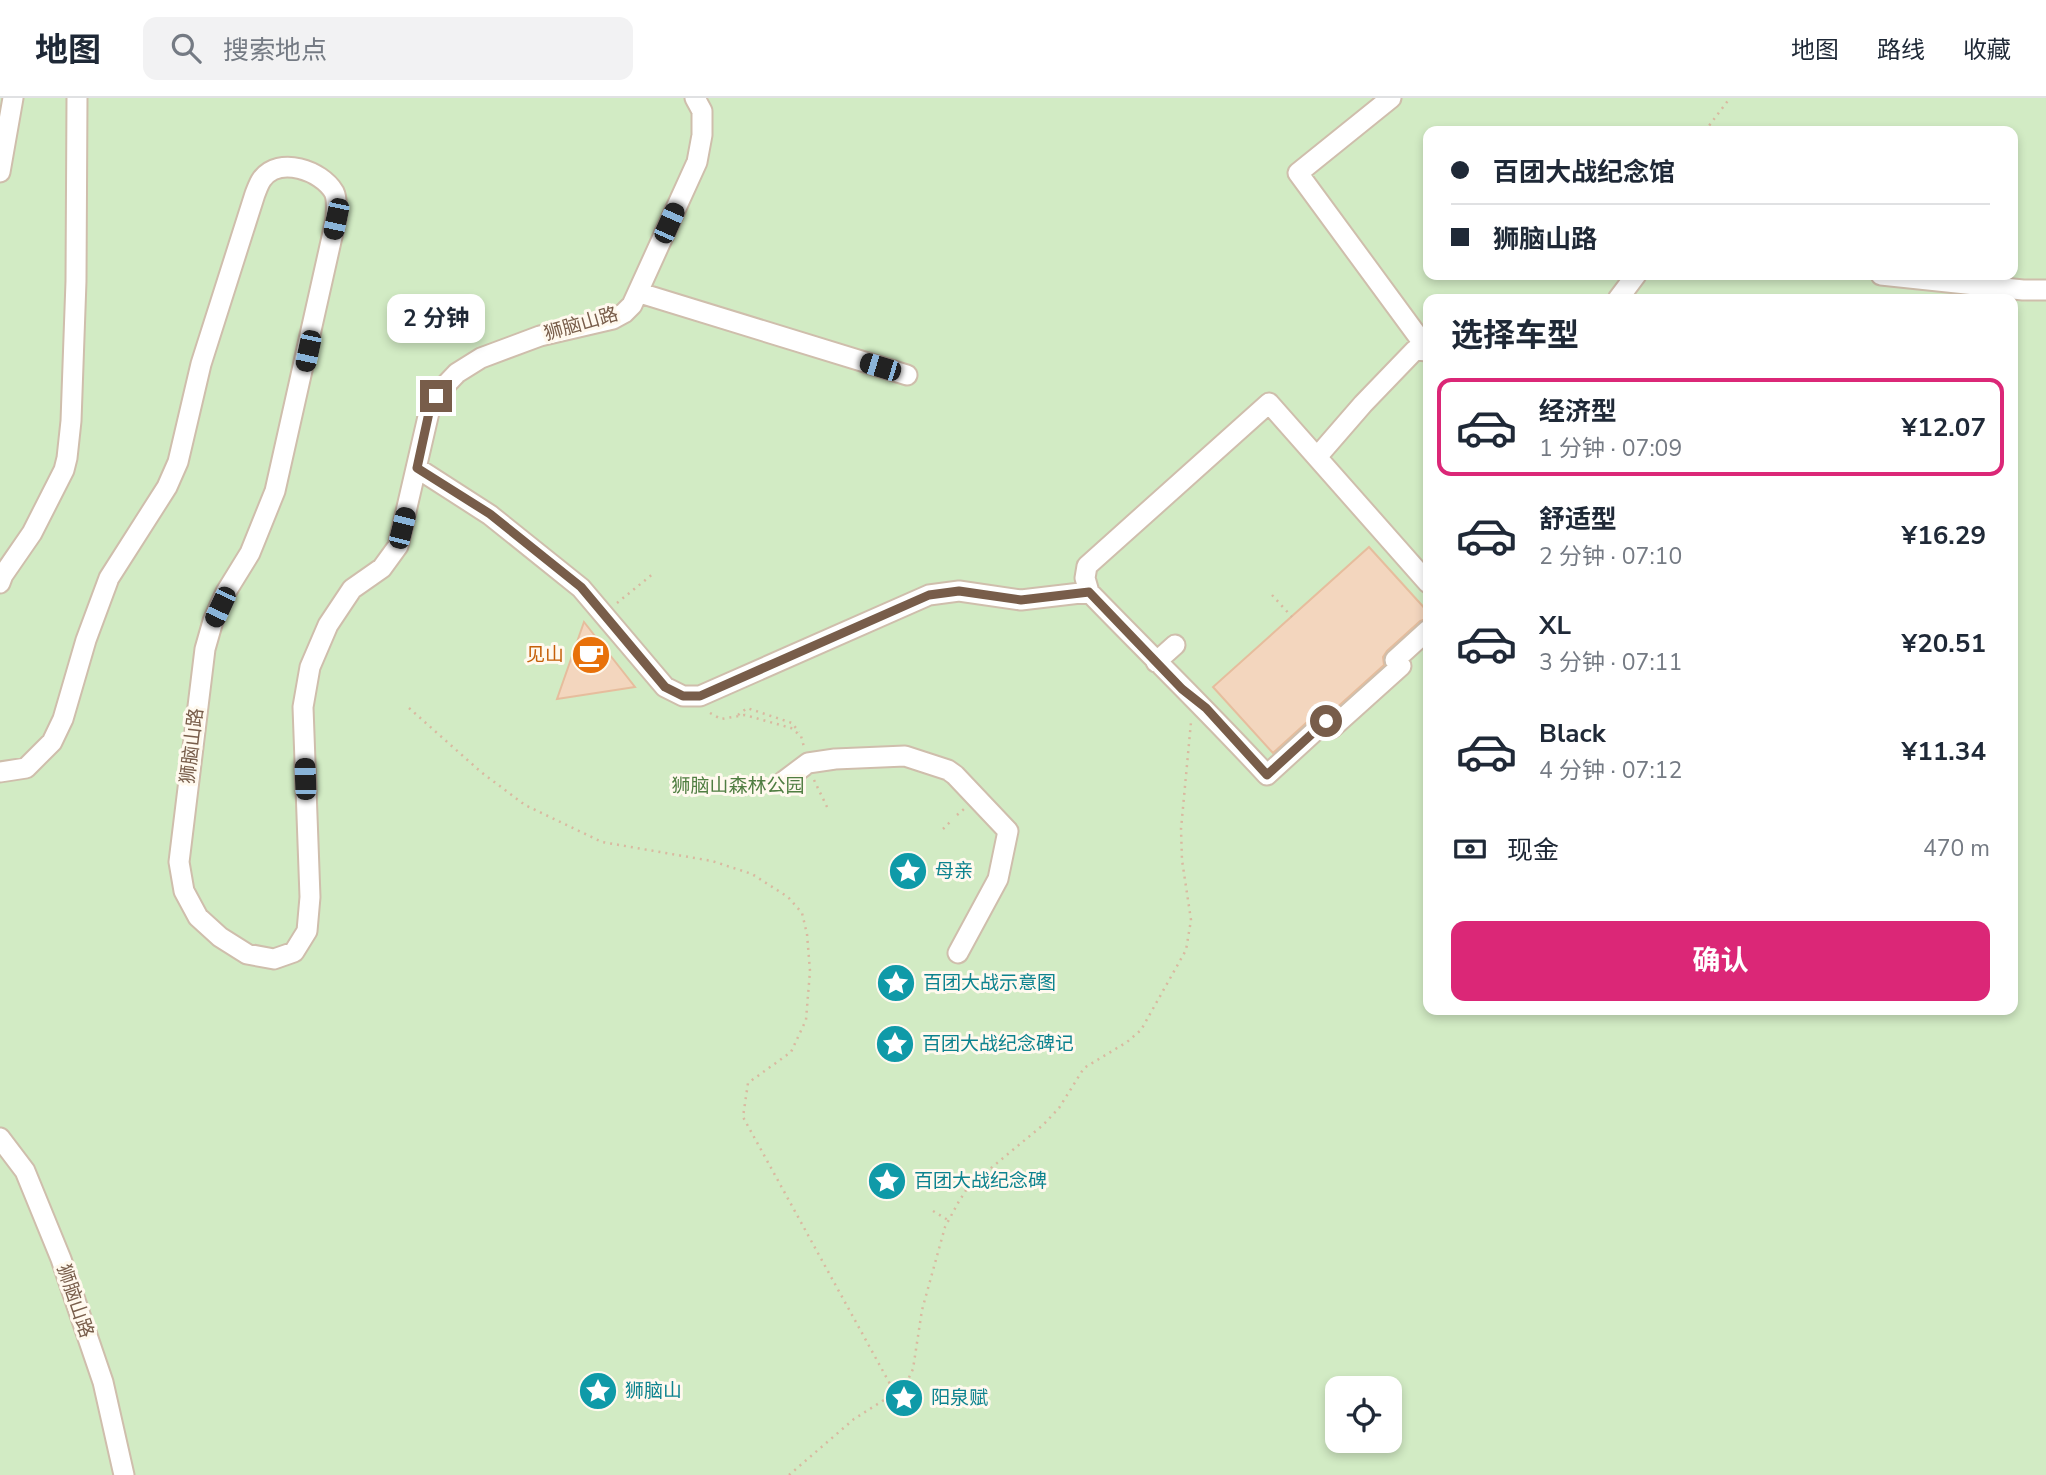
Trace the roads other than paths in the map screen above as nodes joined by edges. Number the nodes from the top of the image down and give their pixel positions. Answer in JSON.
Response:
{"nodes":[{"id":1,"x":13,"y":98,"type":"edge"},
{"id":2,"x":77,"y":98,"type":"edge"},
{"id":3,"x":695,"y":98,"type":"edge"},
{"id":4,"x":1391,"y":98,"type":"edge"},
{"id":5,"x":0,"y":172,"type":"edge"},
{"id":6,"x":1928,"y":280,"type":"edge"},
{"id":7,"x":2046,"y":290,"type":"edge"},
{"id":8,"x":640,"y":293,"type":"junction"},
{"id":9,"x":1423,"y":344,"type":"edge"},
{"id":10,"x":1423,"y":351,"type":"edge"},
{"id":11,"x":907,"y":375,"type":"dead end"},
{"id":12,"x":1317,"y":457,"type":"junction"},
{"id":13,"x":417,"y":468,"type":"junction"},
{"id":14,"x":1423,"y":577,"type":"edge"},
{"id":15,"x":0,"y":583,"type":"edge"},
{"id":16,"x":1089,"y":592,"type":"junction"},
{"id":17,"x":1423,"y":635,"type":"edge"},
{"id":18,"x":1175,"y":645,"type":"dead end"},
{"id":19,"x":1156,"y":662,"type":"junction"},
{"id":20,"x":0,"y":772,"type":"edge"},
{"id":21,"x":784,"y":782,"type":"dead end"},
{"id":22,"x":958,"y":953,"type":"dead end"},
{"id":23,"x":0,"y":1138,"type":"edge"},
{"id":24,"x":124,"y":1475,"type":"edge"}],
"edges":[{"from":1,"to":5,"type":"street"},
{"from":2,"to":15,"type":"street"},
{"from":3,"to":8,"type":"street","name":"狮脑山路"},
{"from":4,"to":9,"type":"street"},
{"from":6,"to":7,"type":"street"},
{"from":8,"to":11,"type":"street"},
{"from":8,"to":13,"type":"street","name":"狮脑山路"},
{"from":10,"to":12,"type":"street"},
{"from":12,"to":14,"type":"street"},
{"from":12,"to":16,"type":"street"},
{"from":13,"to":16,"type":"street"},
{"from":13,"to":20,"type":"street","name":"狮脑山路"},
{"from":16,"to":19,"type":"street"},
{"from":17,"to":19,"type":"street"},
{"from":18,"to":19,"type":"street"},
{"from":21,"to":22,"type":"street"},
{"from":23,"to":24,"type":"street","name":"狮脑山路"}]}
